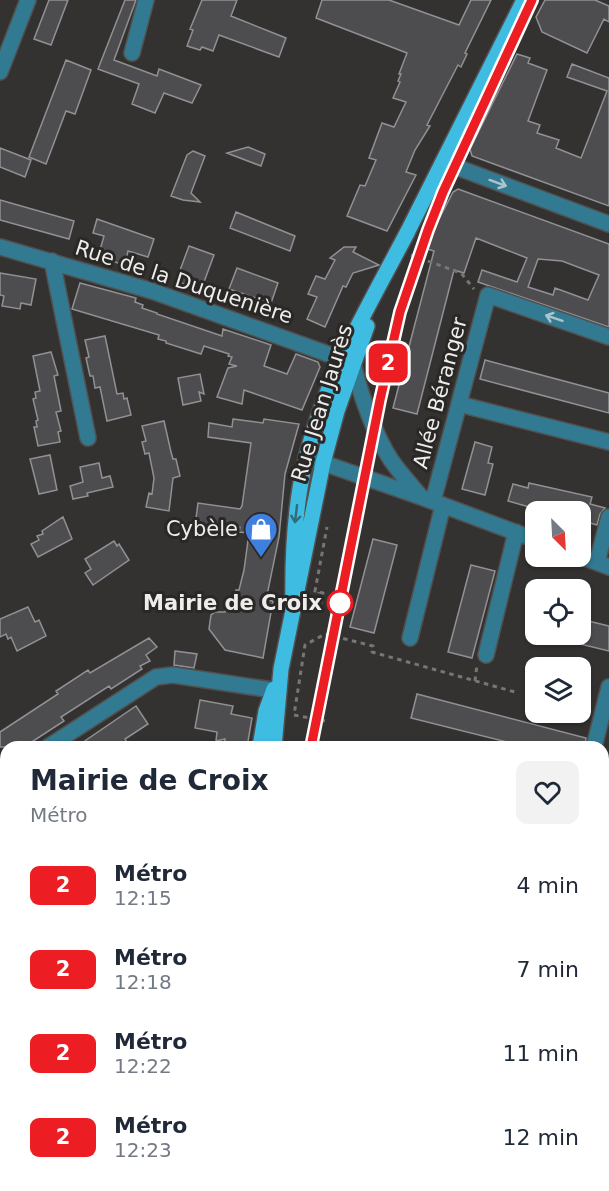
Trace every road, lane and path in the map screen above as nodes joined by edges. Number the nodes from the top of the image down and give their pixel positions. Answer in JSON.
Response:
{"nodes":[{"id":1,"x":28,"y":0,"type":"edge"},
{"id":2,"x":146,"y":0,"type":"edge"},
{"id":3,"x":524,"y":0,"type":"edge"},
{"id":4,"x":132,"y":53,"type":"dead end"},
{"id":5,"x":0,"y":72,"type":"edge"},
{"id":6,"x":443,"y":162,"type":"junction"},
{"id":7,"x":609,"y":224,"type":"edge"},
{"id":8,"x":0,"y":247,"type":"edge"},
{"id":9,"x":398,"y":251,"type":"junction"},
{"id":10,"x":52,"y":261,"type":"junction"},
{"id":11,"x":488,"y":295,"type":"junction"},
{"id":12,"x":609,"y":337,"type":"edge"},
{"id":13,"x":348,"y":360,"type":"junction"},
{"id":14,"x":459,"y":404,"type":"junction"},
{"id":15,"x":88,"y":438,"type":"dead end"},
{"id":16,"x":609,"y":442,"type":"edge"},
{"id":17,"x":306,"y":457,"type":"junction"},
{"id":18,"x":323,"y":463,"type":"junction"},
{"id":19,"x":432,"y":501,"type":"junction"},
{"id":20,"x":609,"y":517,"type":"edge"},
{"id":21,"x":516,"y":532,"type":"junction"},
{"id":22,"x":525,"y":536,"type":"edge"},
{"id":23,"x":603,"y":565,"type":"edge"},
{"id":24,"x":317,"y":592,"type":"dead end"},
{"id":25,"x":322,"y":598,"type":"dead end"},
{"id":26,"x":293,"y":607,"type":"junction"},
{"id":27,"x":410,"y":638,"type":"dead end"},
{"id":28,"x":486,"y":655,"type":"dead end"},
{"id":29,"x":609,"y":687,"type":"edge"},
{"id":30,"x":276,"y":691,"type":"junction"},
{"id":31,"x":516,"y":692,"type":"dead end"},
{"id":32,"x":57,"y":741,"type":"edge"},
{"id":33,"x":261,"y":741,"type":"edge"},
{"id":34,"x":274,"y":741,"type":"edge"},
{"id":35,"x":317,"y":741,"type":"edge"},
{"id":36,"x":596,"y":741,"type":"edge"}],
"edges":[{"from":1,"to":5,"type":"street"},
{"from":2,"to":4,"type":"street"},
{"from":3,"to":6,"type":"main road","name":"Rue Jean Jaurès"},
{"from":6,"to":7,"type":"street","one_way":true},
{"from":6,"to":9,"type":"main road","name":"Rue Jean Jaurès"},
{"from":8,"to":10,"type":"street","name":"Rue de la Duquenière"},
{"from":9,"to":11,"type":"path"},
{"from":9,"to":13,"type":"main road","name":"Rue Jean Jaurès"},
{"from":10,"to":13,"type":"street","name":"Rue de la Duquenière"},
{"from":10,"to":15,"type":"street"},
{"from":12,"to":11,"type":"street","one_way":true},
{"from":11,"to":14,"type":"street","name":"Allée Béranger"},
{"from":13,"to":17,"type":"main road","name":"Rue Jean Jaurès"},
{"from":13,"to":18,"type":"main road","name":"Rue Jean Jaurès"},
{"from":13,"to":19,"type":"street"},
{"from":14,"to":16,"type":"street"},
{"from":14,"to":19,"type":"street","name":"Allée Béranger"},
{"from":17,"to":18,"type":"street"},
{"from":17,"to":26,"type":"main road","name":"Rue Jean Jaurès","one_way":true},
{"from":18,"to":19,"type":"street"},
{"from":18,"to":26,"type":"main road","name":"Rue Jean Jaurès"},
{"from":19,"to":21,"type":"street"},
{"from":19,"to":27,"type":"street","name":"Allée Béranger"},
{"from":20,"to":23,"type":"street"},
{"from":21,"to":22,"type":"street"},
{"from":21,"to":28,"type":"street"},
{"from":24,"to":25,"type":"path"},
{"from":26,"to":30,"type":"main road","name":"Rue Jean Jaurès"},
{"from":29,"to":36,"type":"street"},
{"from":30,"to":32,"type":"street"},
{"from":30,"to":33,"type":"main road","name":"Rue Jean Jaurès"},
{"from":30,"to":34,"type":"main road","name":"Rue Jean Jaurès"},
{"from":31,"to":35,"type":"path"}]}
